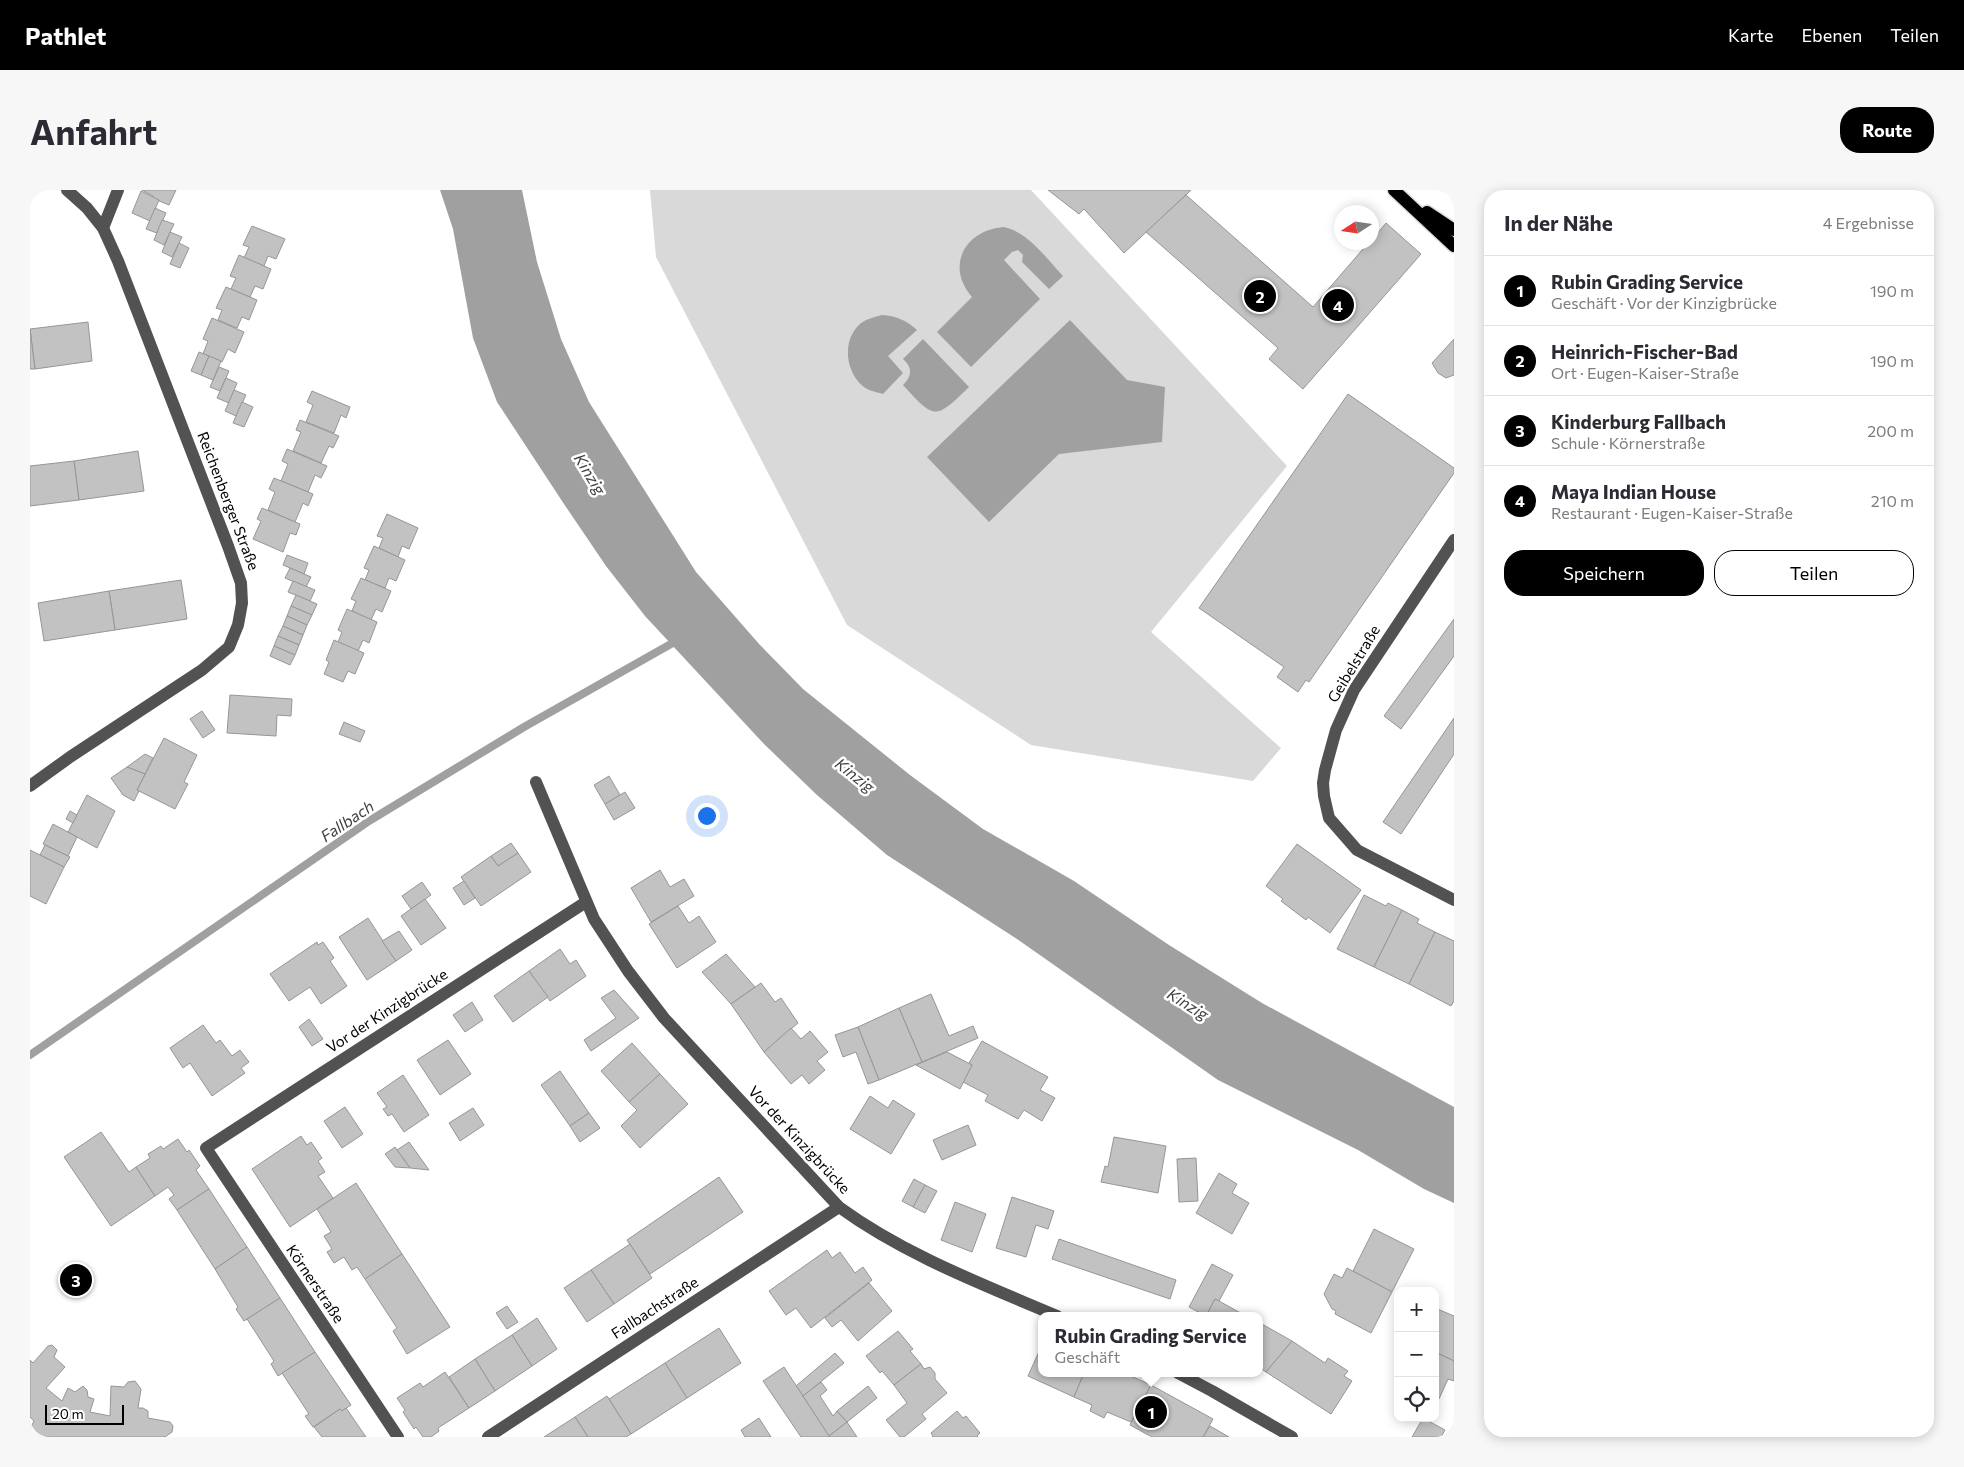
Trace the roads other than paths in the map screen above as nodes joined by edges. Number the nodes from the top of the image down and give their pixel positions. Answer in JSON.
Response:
{"nodes":[{"id":1,"x":66,"y":190,"type":"edge"},
{"id":2,"x":118,"y":190,"type":"edge"},
{"id":3,"x":1394,"y":190,"type":"edge"},
{"id":4,"x":103,"y":228,"type":"junction"},
{"id":5,"x":1454,"y":230,"type":"edge"},
{"id":6,"x":1454,"y":246,"type":"edge"},
{"id":7,"x":1454,"y":540,"type":"edge"},
{"id":8,"x":536,"y":782,"type":"dead end"},
{"id":9,"x":30,"y":786,"type":"edge"},
{"id":10,"x":1454,"y":900,"type":"edge"},
{"id":11,"x":586,"y":902,"type":"junction"},
{"id":12,"x":206,"y":1148,"type":"joint"},
{"id":13,"x":839,"y":1207,"type":"junction"},
{"id":14,"x":1048,"y":1312,"type":"edge"},
{"id":15,"x":1186,"y":1377,"type":"edge"},
{"id":16,"x":398,"y":1437,"type":"edge"},
{"id":17,"x":488,"y":1437,"type":"edge"},
{"id":18,"x":1292,"y":1437,"type":"edge"}],
"edges":[{"from":1,"to":4,"type":"street","name":"Reichenberger Straße"},
{"from":2,"to":4,"type":"street"},
{"from":3,"to":5,"type":"main road"},
{"from":3,"to":6,"type":"main road"},
{"from":4,"to":9,"type":"street","name":"Reichenberger Straße"},
{"from":7,"to":10,"type":"street","name":"Geibelstraße"},
{"from":8,"to":11,"type":"street","name":"Vor der Kinzigbrücke"},
{"from":11,"to":12,"type":"street","name":"Vor der Kinzigbrücke"},
{"from":11,"to":13,"type":"street","name":"Vor der Kinzigbrücke"},
{"from":12,"to":16,"type":"street","name":"Körnerstraße"},
{"from":13,"to":14,"type":"street","name":"Vor der Kinzigbrücke"},
{"from":13,"to":17,"type":"street","name":"Fallbachstraße"},
{"from":15,"to":18,"type":"street"}]}
